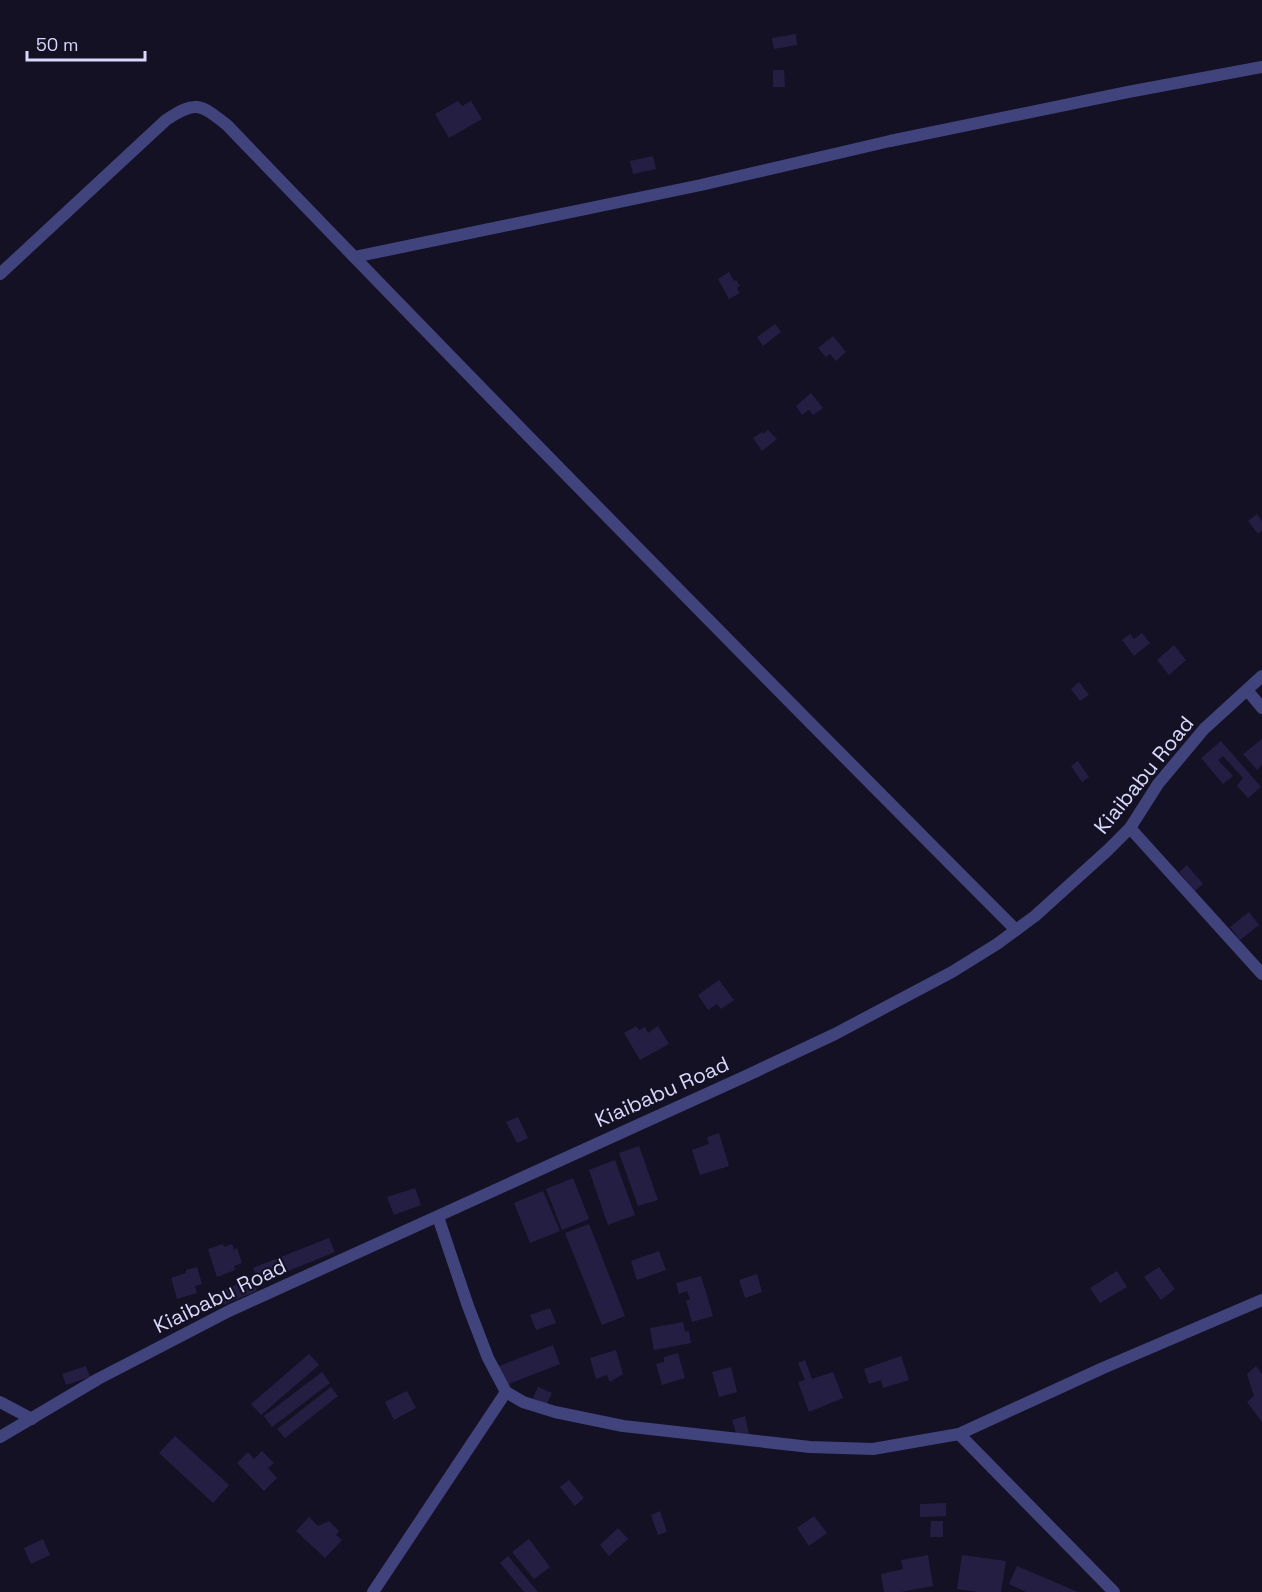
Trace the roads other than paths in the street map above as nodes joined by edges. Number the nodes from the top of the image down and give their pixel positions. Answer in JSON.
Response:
{"nodes":[{"id":1,"x":1262,"y":67,"type":"edge"},
{"id":2,"x":354,"y":257,"type":"junction"},
{"id":3,"x":0,"y":274,"type":"edge"},
{"id":4,"x":1262,"y":676,"type":"edge"},
{"id":5,"x":1247,"y":690,"type":"junction"},
{"id":6,"x":1262,"y":708,"type":"edge"},
{"id":7,"x":1130,"y":828,"type":"junction"},
{"id":8,"x":1016,"y":930,"type":"junction"},
{"id":9,"x":1262,"y":974,"type":"edge"},
{"id":10,"x":438,"y":1217,"type":"junction"},
{"id":11,"x":1262,"y":1300,"type":"edge"},
{"id":12,"x":506,"y":1392,"type":"junction"},
{"id":13,"x":0,"y":1402,"type":"edge"},
{"id":14,"x":32,"y":1419,"type":"junction"},
{"id":15,"x":959,"y":1434,"type":"junction"},
{"id":16,"x":0,"y":1437,"type":"edge"},
{"id":17,"x":373,"y":1592,"type":"edge"},
{"id":18,"x":1114,"y":1592,"type":"edge"}],
"edges":[{"from":1,"to":2,"type":"street"},
{"from":2,"to":3,"type":"street"},
{"from":2,"to":8,"type":"street"},
{"from":4,"to":5,"type":"street","name":"Kiaibabu Road"},
{"from":5,"to":6,"type":"street"},
{"from":5,"to":7,"type":"street","name":"Kiaibabu Road"},
{"from":7,"to":8,"type":"street","name":"Kiaibabu Road"},
{"from":7,"to":9,"type":"street"},
{"from":8,"to":10,"type":"street","name":"Kiaibabu Road"},
{"from":10,"to":12,"type":"street"},
{"from":10,"to":14,"type":"street","name":"Kiaibabu Road"},
{"from":11,"to":15,"type":"street"},
{"from":12,"to":15,"type":"street"},
{"from":12,"to":17,"type":"street"},
{"from":13,"to":14,"type":"street"},
{"from":14,"to":16,"type":"street","name":"Kiaibabu Road"},
{"from":15,"to":18,"type":"street"}]}
